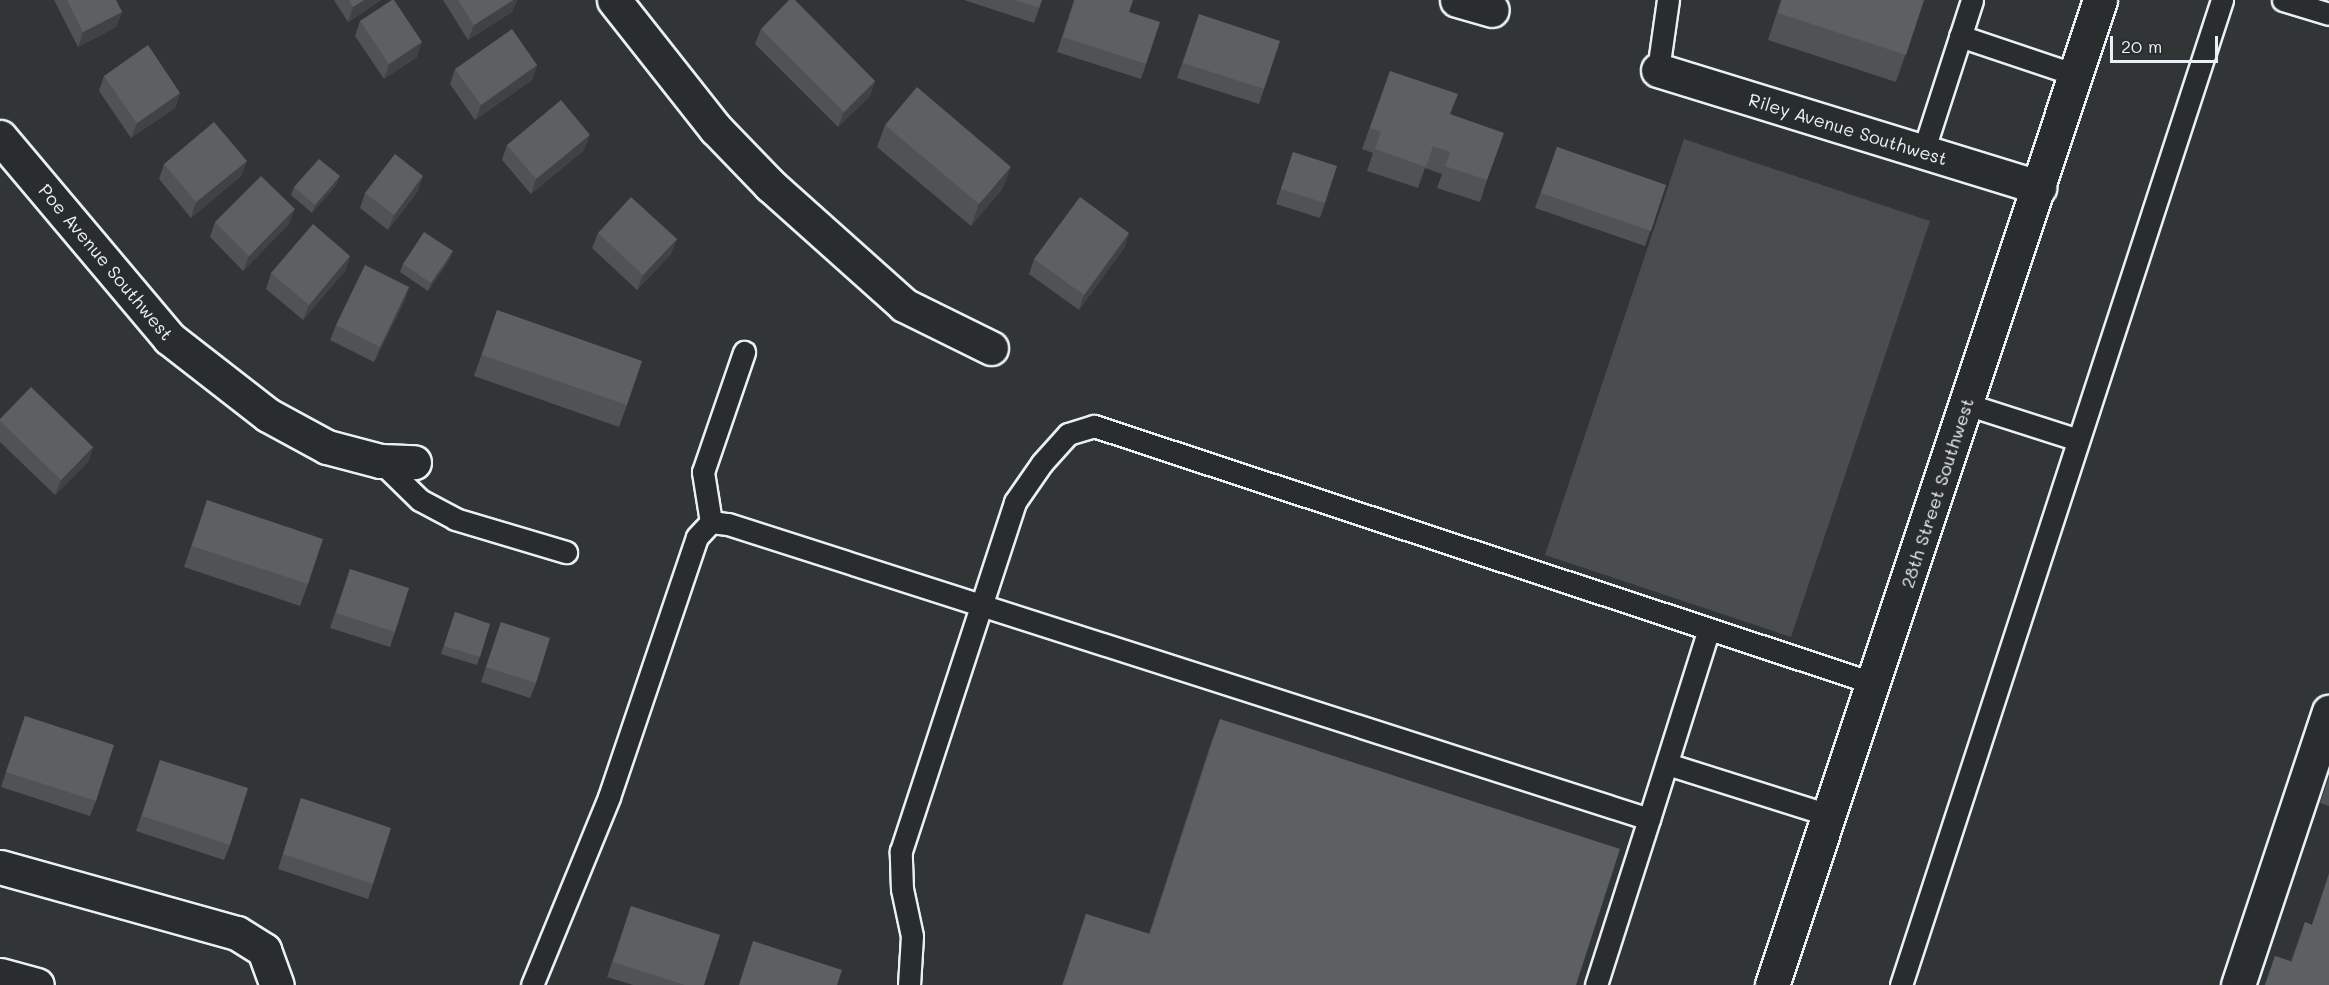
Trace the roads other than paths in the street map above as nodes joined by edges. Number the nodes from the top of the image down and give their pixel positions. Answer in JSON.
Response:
{"nodes":[{"id":1,"x":614,"y":0,"type":"edge"},
{"id":2,"x":1457,"y":0,"type":"edge"},
{"id":3,"x":1668,"y":0,"type":"edge"},
{"id":4,"x":1972,"y":0,"type":"edge"},
{"id":5,"x":2100,"y":0,"type":"edge"},
{"id":6,"x":2222,"y":0,"type":"edge"},
{"id":7,"x":2283,"y":0,"type":"edge"},
{"id":8,"x":1492,"y":10,"type":"dead end"},
{"id":9,"x":2329,"y":14,"type":"edge"},
{"id":10,"x":1960,"y":36,"type":"junction"},
{"id":11,"x":1658,"y":70,"type":"joint"},
{"id":12,"x":2076,"y":75,"type":"junction"},
{"id":13,"x":0,"y":137,"type":"edge"},
{"id":14,"x":1923,"y":152,"type":"junction"},
{"id":15,"x":2039,"y":187,"type":"junction"},
{"id":16,"x":991,"y":348,"type":"dead end"},
{"id":17,"x":744,"y":352,"type":"dead end"},
{"id":18,"x":1966,"y":404,"type":"junction"},
{"id":19,"x":2078,"y":440,"type":"junction"},
{"id":20,"x":380,"y":461,"type":"junction"},
{"id":21,"x":414,"y":462,"type":"dead end"},
{"id":22,"x":711,"y":522,"type":"junction"},
{"id":23,"x":566,"y":552,"type":"dead end"},
{"id":24,"x":981,"y":607,"type":"junction"},
{"id":25,"x":1709,"y":629,"type":"junction"},
{"id":26,"x":1873,"y":683,"type":"junction"},
{"id":27,"x":2329,"y":712,"type":"edge"},
{"id":28,"x":1666,"y":764,"type":"junction"},
{"id":29,"x":1829,"y":815,"type":"junction"},
{"id":30,"x":1649,"y":819,"type":"junction"},
{"id":31,"x":0,"y":867,"type":"edge"},
{"id":32,"x":0,"y":975,"type":"edge"},
{"id":33,"x":37,"y":985,"type":"edge"},
{"id":34,"x":277,"y":985,"type":"edge"},
{"id":35,"x":532,"y":985,"type":"edge"},
{"id":36,"x":909,"y":985,"type":"edge"},
{"id":37,"x":1596,"y":985,"type":"edge"},
{"id":38,"x":1772,"y":985,"type":"edge"},
{"id":39,"x":1901,"y":985,"type":"edge"},
{"id":40,"x":2238,"y":985,"type":"edge"}],
"edges":[{"from":1,"to":16,"type":"street"},
{"from":2,"to":8,"type":"street"},
{"from":3,"to":11,"type":"lane"},
{"from":4,"to":10,"type":"lane"},
{"from":5,"to":12,"type":"street","name":"28th Street Southwest"},
{"from":6,"to":19,"type":"lane"},
{"from":7,"to":9,"type":"lane"},
{"from":10,"to":12,"type":"lane"},
{"from":10,"to":14,"type":"lane"},
{"from":11,"to":14,"type":"street","name":"Riley Avenue Southwest"},
{"from":12,"to":15,"type":"street","name":"28th Street Southwest"},
{"from":13,"to":20,"type":"street","name":"Poe Avenue Southwest"},
{"from":14,"to":15,"type":"street","name":"Riley Avenue Southwest"},
{"from":15,"to":18,"type":"street","name":"28th Street Southwest"},
{"from":17,"to":22,"type":"lane"},
{"from":18,"to":19,"type":"lane"},
{"from":18,"to":26,"type":"street","name":"28th Street Southwest"},
{"from":19,"to":39,"type":"lane"},
{"from":20,"to":21,"type":"street","name":"Poe Avenue Southwest"},
{"from":20,"to":23,"type":"lane"},
{"from":22,"to":24,"type":"lane"},
{"from":22,"to":35,"type":"lane"},
{"from":24,"to":25,"type":"lane"},
{"from":24,"to":30,"type":"lane"},
{"from":24,"to":36,"type":"lane"},
{"from":25,"to":26,"type":"lane"},
{"from":25,"to":28,"type":"lane"},
{"from":26,"to":29,"type":"street","name":"28th Street Southwest"},
{"from":27,"to":40,"type":"street"},
{"from":28,"to":29,"type":"lane"},
{"from":28,"to":30,"type":"lane"},
{"from":29,"to":38,"type":"street","name":"28th Street Southwest"},
{"from":30,"to":37,"type":"lane"},
{"from":31,"to":34,"type":"street"},
{"from":32,"to":33,"type":"street"}]}
